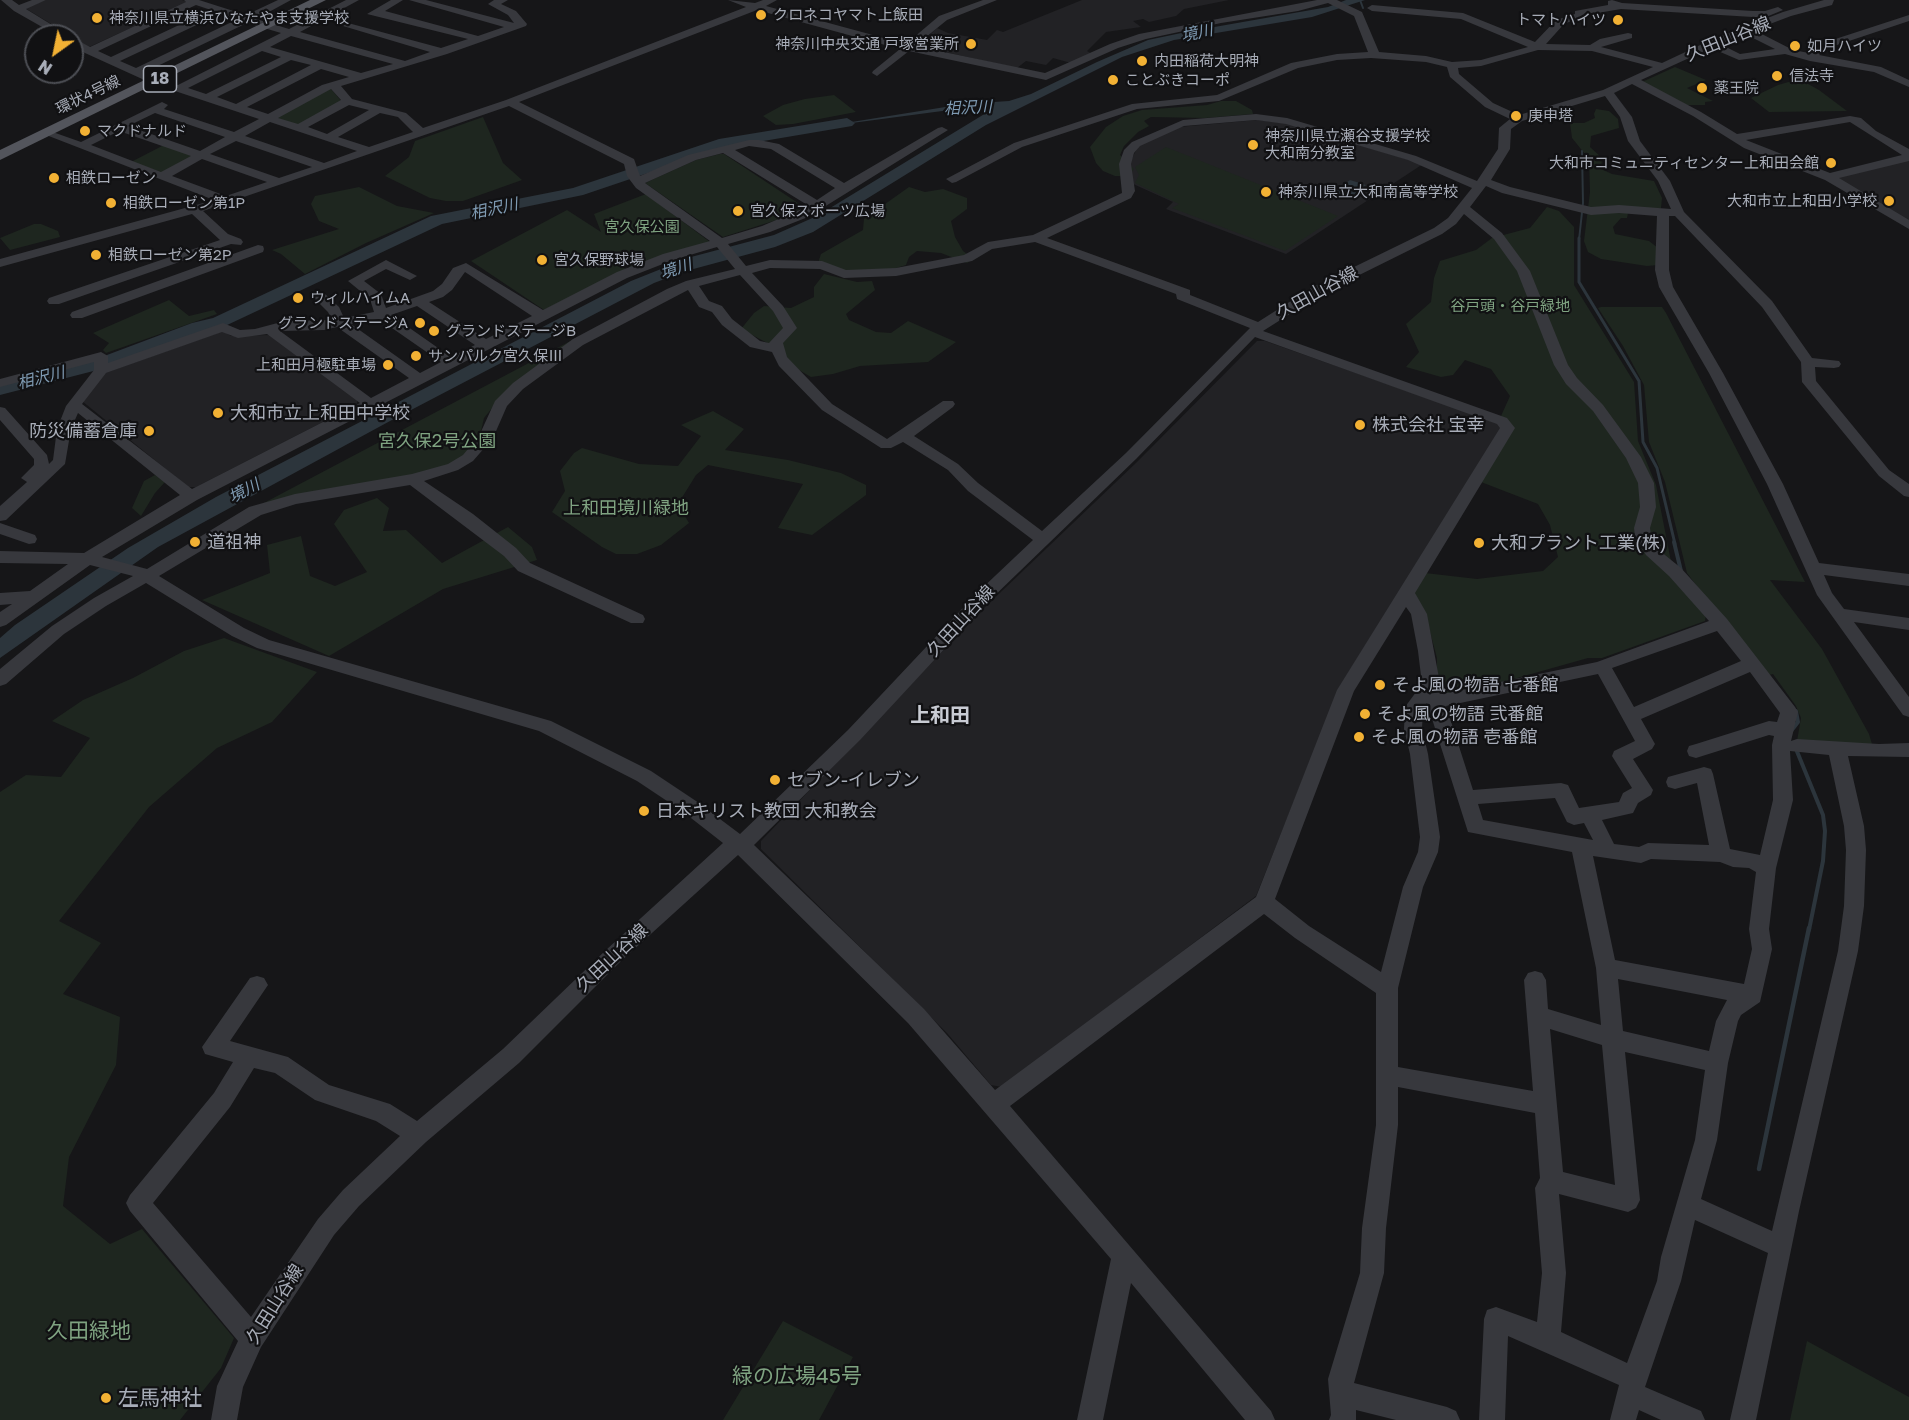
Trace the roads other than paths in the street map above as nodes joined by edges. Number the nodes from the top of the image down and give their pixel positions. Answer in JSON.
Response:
{"nodes":[{"id":1,"x":6,"y":0,"type":"edge"},
{"id":2,"x":41,"y":0,"type":"edge"},
{"id":3,"x":261,"y":0,"type":"edge"},
{"id":4,"x":320,"y":0,"type":"edge"},
{"id":5,"x":354,"y":0,"type":"edge"},
{"id":6,"x":398,"y":0,"type":"edge"},
{"id":7,"x":414,"y":0,"type":"edge"},
{"id":8,"x":503,"y":0,"type":"edge"},
{"id":9,"x":733,"y":0,"type":"edge"},
{"id":10,"x":772,"y":0,"type":"edge"},
{"id":11,"x":992,"y":0,"type":"edge"},
{"id":12,"x":1329,"y":0,"type":"edge"},
{"id":13,"x":1395,"y":0,"type":"edge"},
{"id":14,"x":1602,"y":0,"type":"edge"},
{"id":15,"x":1805,"y":0,"type":"edge"},
{"id":16,"x":1829,"y":0,"type":"edge"},
{"id":17,"x":192,"y":1,"type":"edge"},
{"id":18,"x":280,"y":2,"type":"edge"},
{"id":19,"x":434,"y":2,"type":"edge"},
{"id":20,"x":472,"y":4,"type":"dead end"},
{"id":21,"x":757,"y":6,"type":"junction"},
{"id":22,"x":1622,"y":6,"type":"junction"},
{"id":23,"x":1372,"y":8,"type":"junction"},
{"id":24,"x":18,"y":9,"type":"junction"},
{"id":25,"x":220,"y":10,"type":"junction"},
{"id":26,"x":376,"y":12,"type":"junction"},
{"id":27,"x":458,"y":12,"type":"junction"},
{"id":28,"x":1354,"y":12,"type":"junction"},
{"id":29,"x":1342,"y":18,"type":"dead end"},
{"id":30,"x":1909,"y":18,"type":"edge"},
{"id":31,"x":247,"y":19,"type":"junction"},
{"id":32,"x":44,"y":24,"type":"edge"},
{"id":33,"x":268,"y":26,"type":"junction"},
{"id":34,"x":348,"y":26,"type":"junction"},
{"id":35,"x":516,"y":27,"type":"junction"},
{"id":36,"x":1747,"y":31,"type":"junction"},
{"id":37,"x":290,"y":32,"type":"junction"},
{"id":38,"x":1628,"y":36,"type":"dead end"},
{"id":39,"x":479,"y":39,"type":"junction"},
{"id":40,"x":320,"y":40,"type":"junction"},
{"id":41,"x":1712,"y":44,"type":"junction"},
{"id":42,"x":260,"y":47,"type":"junction"},
{"id":43,"x":907,"y":47,"type":"junction"},
{"id":44,"x":1538,"y":47,"type":"junction"},
{"id":45,"x":84,"y":48,"type":"edge"},
{"id":46,"x":1592,"y":48,"type":"junction"},
{"id":47,"x":89,"y":51,"type":"junction"},
{"id":48,"x":1786,"y":51,"type":"junction"},
{"id":49,"x":443,"y":52,"type":"junction"},
{"id":50,"x":1375,"y":55,"type":"junction"},
{"id":51,"x":290,"y":56,"type":"junction"},
{"id":52,"x":1810,"y":58,"type":"junction"},
{"id":53,"x":112,"y":62,"type":"junction"},
{"id":54,"x":405,"y":64,"type":"junction"},
{"id":55,"x":320,"y":65,"type":"junction"},
{"id":56,"x":1452,"y":65,"type":"junction"},
{"id":57,"x":1662,"y":66,"type":"junction"},
{"id":58,"x":135,"y":73,"type":"junction"},
{"id":59,"x":877,"y":73,"type":"dead end"},
{"id":60,"x":362,"y":77,"type":"junction"},
{"id":61,"x":155,"y":81,"type":"junction"},
{"id":62,"x":1634,"y":81,"type":"junction"},
{"id":63,"x":1909,"y":84,"type":"edge"},
{"id":64,"x":334,"y":85,"type":"junction"},
{"id":65,"x":183,"y":90,"type":"junction"},
{"id":66,"x":1607,"y":92,"type":"junction"},
{"id":67,"x":207,"y":98,"type":"junction"},
{"id":68,"x":348,"y":101,"type":"junction"},
{"id":69,"x":510,"y":102,"type":"junction"},
{"id":70,"x":237,"y":108,"type":"junction"},
{"id":71,"x":154,"y":109,"type":"junction"},
{"id":72,"x":379,"y":109,"type":"junction"},
{"id":73,"x":268,"y":118,"type":"junction"},
{"id":74,"x":1518,"y":119,"type":"junction"},
{"id":75,"x":119,"y":127,"type":"junction"},
{"id":76,"x":299,"y":128,"type":"junction"},
{"id":77,"x":942,"y":130,"type":"dead end"},
{"id":78,"x":47,"y":133,"type":"junction"},
{"id":79,"x":420,"y":133,"type":"junction"},
{"id":80,"x":235,"y":137,"type":"junction"},
{"id":81,"x":328,"y":138,"type":"junction"},
{"id":82,"x":1735,"y":138,"type":"junction"},
{"id":83,"x":81,"y":146,"type":"junction"},
{"id":84,"x":725,"y":149,"type":"junction"},
{"id":85,"x":369,"y":151,"type":"junction"},
{"id":86,"x":201,"y":155,"type":"junction"},
{"id":87,"x":1909,"y":155,"type":"edge"},
{"id":88,"x":0,"y":156,"type":"edge"},
{"id":89,"x":325,"y":166,"type":"junction"},
{"id":90,"x":162,"y":176,"type":"junction"},
{"id":91,"x":634,"y":176,"type":"junction"},
{"id":92,"x":1829,"y":177,"type":"junction"},
{"id":93,"x":952,"y":179,"type":"dead end"},
{"id":94,"x":279,"y":183,"type":"junction"},
{"id":95,"x":1482,"y":184,"type":"junction"},
{"id":96,"x":843,"y":188,"type":"junction"},
{"id":97,"x":226,"y":200,"type":"junction"},
{"id":98,"x":816,"y":205,"type":"junction"},
{"id":99,"x":1464,"y":208,"type":"junction"},
{"id":100,"x":194,"y":210,"type":"junction"},
{"id":101,"x":1671,"y":213,"type":"junction"},
{"id":102,"x":1909,"y":225,"type":"edge"},
{"id":103,"x":1036,"y":238,"type":"junction"},
{"id":104,"x":231,"y":240,"type":"junction"},
{"id":105,"x":721,"y":243,"type":"junction"},
{"id":106,"x":0,"y":263,"type":"edge"},
{"id":107,"x":741,"y":266,"type":"junction"},
{"id":108,"x":410,"y":276,"type":"dead end"},
{"id":109,"x":692,"y":284,"type":"junction"},
{"id":110,"x":320,"y":297,"type":"dead end"},
{"id":111,"x":54,"y":301,"type":"dead end"},
{"id":112,"x":419,"y":302,"type":"junction"},
{"id":113,"x":381,"y":314,"type":"junction"},
{"id":114,"x":76,"y":315,"type":"dead end"},
{"id":115,"x":542,"y":316,"type":"junction"},
{"id":116,"x":340,"y":323,"type":"junction"},
{"id":117,"x":270,"y":330,"type":"junction"},
{"id":118,"x":1256,"y":330,"type":"junction"},
{"id":119,"x":485,"y":345,"type":"junction"},
{"id":120,"x":778,"y":349,"type":"junction"},
{"id":121,"x":1808,"y":362,"type":"junction"},
{"id":122,"x":451,"y":363,"type":"junction"},
{"id":123,"x":101,"y":364,"type":"junction"},
{"id":124,"x":1834,"y":364,"type":"dead end"},
{"id":125,"x":419,"y":379,"type":"junction"},
{"id":126,"x":0,"y":383,"type":"edge"},
{"id":127,"x":370,"y":404,"type":"junction"},
{"id":128,"x":948,"y":404,"type":"dead end"},
{"id":129,"x":73,"y":406,"type":"junction"},
{"id":130,"x":0,"y":411,"type":"edge"},
{"id":131,"x":904,"y":436,"type":"junction"},
{"id":132,"x":414,"y":479,"type":"junction"},
{"id":133,"x":1909,"y":492,"type":"edge"},
{"id":134,"x":191,"y":496,"type":"junction"},
{"id":135,"x":0,"y":502,"type":"edge"},
{"id":136,"x":0,"y":516,"type":"edge"},
{"id":137,"x":0,"y":528,"type":"edge"},
{"id":138,"x":1042,"y":538,"type":"junction"},
{"id":139,"x":21,"y":556,"type":"junction"},
{"id":140,"x":0,"y":557,"type":"edge"},
{"id":141,"x":89,"y":560,"type":"junction"},
{"id":142,"x":1813,"y":568,"type":"junction"},
{"id":143,"x":143,"y":574,"type":"junction"},
{"id":144,"x":1909,"y":580,"type":"edge"},
{"id":145,"x":1406,"y":592,"type":"junction"},
{"id":146,"x":32,"y":597,"type":"junction"},
{"id":147,"x":0,"y":599,"type":"edge"},
{"id":148,"x":1840,"y":614,"type":"junction"},
{"id":149,"x":637,"y":619,"type":"dead end"},
{"id":150,"x":0,"y":621,"type":"edge"},
{"id":151,"x":1720,"y":623,"type":"junction"},
{"id":152,"x":1909,"y":624,"type":"edge"},
{"id":153,"x":1753,"y":663,"type":"junction"},
{"id":154,"x":1603,"y":667,"type":"junction"},
{"id":155,"x":0,"y":679,"type":"edge"},
{"id":156,"x":1433,"y":694,"type":"junction"},
{"id":157,"x":1909,"y":710,"type":"edge"},
{"id":158,"x":1630,"y":716,"type":"junction"},
{"id":159,"x":1788,"y":742,"type":"junction"},
{"id":160,"x":1837,"y":748,"type":"junction"},
{"id":161,"x":1909,"y":750,"type":"edge"},
{"id":162,"x":1696,"y":751,"type":"dead end"},
{"id":163,"x":1674,"y":782,"type":"dead end"},
{"id":164,"x":1465,"y":798,"type":"junction"},
{"id":165,"x":1590,"y":814,"type":"junction"},
{"id":166,"x":740,"y":845,"type":"junction"},
{"id":167,"x":1581,"y":848,"type":"junction"},
{"id":168,"x":1608,"y":851,"type":"junction"},
{"id":169,"x":1721,"y":854,"type":"junction"},
{"id":170,"x":1766,"y":868,"type":"junction"},
{"id":171,"x":1264,"y":902,"type":"junction"},
{"id":172,"x":1606,"y":968,"type":"junction"},
{"id":173,"x":1535,"y":980,"type":"dead end"},
{"id":174,"x":257,"y":984,"type":"dead end"},
{"id":175,"x":1387,"y":988,"type":"junction"},
{"id":176,"x":1752,"y":995,"type":"junction"},
{"id":177,"x":1538,"y":1015,"type":"junction"},
{"id":178,"x":1613,"y":1040,"type":"junction"},
{"id":179,"x":249,"y":1056,"type":"junction"},
{"id":180,"x":1717,"y":1063,"type":"junction"},
{"id":181,"x":1388,"y":1075,"type":"junction"},
{"id":182,"x":994,"y":1104,"type":"junction"},
{"id":183,"x":1545,"y":1104,"type":"junction"},
{"id":184,"x":418,"y":1134,"type":"junction"},
{"id":185,"x":1551,"y":1181,"type":"junction"},
{"id":186,"x":1688,"y":1205,"type":"junction"},
{"id":187,"x":1781,"y":1247,"type":"junction"},
{"id":188,"x":1124,"y":1256,"type":"junction"},
{"id":189,"x":252,"y":1338,"type":"junction"},
{"id":190,"x":1548,"y":1339,"type":"junction"},
{"id":191,"x":1632,"y":1387,"type":"junction"},
{"id":192,"x":1341,"y":1394,"type":"junction"},
{"id":193,"x":224,"y":1420,"type":"edge"},
{"id":194,"x":1090,"y":1420,"type":"edge"},
{"id":195,"x":1262,"y":1420,"type":"edge"},
{"id":196,"x":1342,"y":1420,"type":"edge"},
{"id":197,"x":1447,"y":1420,"type":"edge"},
{"id":198,"x":1492,"y":1420,"type":"edge"},
{"id":199,"x":1623,"y":1420,"type":"edge"},
{"id":200,"x":1692,"y":1420,"type":"edge"},
{"id":201,"x":1743,"y":1420,"type":"edge"}],
"edges":[{"from":1,"to":24,"type":"street"},
{"from":2,"to":24,"type":"street"},
{"from":3,"to":18,"type":"street"},
{"from":4,"to":33,"type":"main road","name":"環状4号線","number":"18"},
{"from":5,"to":37,"type":"street"},
{"from":6,"to":26,"type":"street"},
{"from":7,"to":19,"type":"street"},
{"from":8,"to":35,"type":"street"},
{"from":9,"to":21,"type":"street"},
{"from":10,"to":21,"type":"street"},
{"from":11,"to":43,"type":"street"},
{"from":12,"to":28,"type":"street"},
{"from":12,"to":43,"type":"street"},
{"from":13,"to":23,"type":"street"},
{"from":14,"to":22,"type":"street"},
{"from":15,"to":22,"type":"street"},
{"from":16,"to":36,"type":"street","name":"久田山谷線"},
{"from":17,"to":25,"type":"street"},
{"from":17,"to":47,"type":"street"},
{"from":18,"to":31,"type":"street"},
{"from":19,"to":27,"type":"street"},
{"from":20,"to":27,"type":"street"},
{"from":21,"to":43,"type":"street"},
{"from":21,"to":69,"type":"street"},
{"from":22,"to":44,"type":"street"},
{"from":23,"to":28,"type":"street"},
{"from":23,"to":44,"type":"street"},
{"from":24,"to":32,"type":"street"},
{"from":25,"to":31,"type":"street"},
{"from":25,"to":53,"type":"street"},
{"from":26,"to":34,"type":"street"},
{"from":26,"to":39,"type":"street"},
{"from":27,"to":35,"type":"street"},
{"from":28,"to":29,"type":"street"},
{"from":28,"to":50,"type":"street"},
{"from":30,"to":52,"type":"street"},
{"from":31,"to":33,"type":"street"},
{"from":31,"to":58,"type":"street"},
{"from":33,"to":37,"type":"street"},
{"from":33,"to":61,"type":"main road","name":"環状4号線","number":"18"},
{"from":34,"to":40,"type":"street"},
{"from":34,"to":49,"type":"street"},
{"from":35,"to":39,"type":"street"},
{"from":36,"to":41,"type":"street","name":"久田山谷線"},
{"from":36,"to":48,"type":"street"},
{"from":37,"to":40,"type":"street"},
{"from":37,"to":42,"type":"street"},
{"from":38,"to":46,"type":"street"},
{"from":39,"to":49,"type":"street"},
{"from":40,"to":54,"type":"street"},
{"from":41,"to":48,"type":"street"},
{"from":41,"to":57,"type":"street","name":"久田山谷線"},
{"from":42,"to":51,"type":"street"},
{"from":42,"to":65,"type":"street"},
{"from":43,"to":59,"type":"street"},
{"from":44,"to":46,"type":"street"},
{"from":44,"to":56,"type":"street"},
{"from":45,"to":47,"type":"street"},
{"from":46,"to":57,"type":"street"},
{"from":47,"to":53,"type":"street"},
{"from":48,"to":52,"type":"street"},
{"from":49,"to":54,"type":"street"},
{"from":50,"to":56,"type":"street"},
{"from":50,"to":93,"type":"street"},
{"from":51,"to":55,"type":"street"},
{"from":51,"to":67,"type":"street"},
{"from":52,"to":63,"type":"street"},
{"from":53,"to":58,"type":"street"},
{"from":54,"to":60,"type":"street"},
{"from":55,"to":60,"type":"street"},
{"from":55,"to":70,"type":"street"},
{"from":56,"to":74,"type":"street"},
{"from":57,"to":62,"type":"street","name":"久田山谷線"},
{"from":58,"to":61,"type":"street"},
{"from":60,"to":64,"type":"street"},
{"from":61,"to":65,"type":"street"},
{"from":61,"to":78,"type":"main road","name":"環状4号線","number":"18"},
{"from":62,"to":66,"type":"street","name":"久田山谷線"},
{"from":62,"to":82,"type":"street"},
{"from":64,"to":68,"type":"street"},
{"from":64,"to":73,"type":"street"},
{"from":65,"to":67,"type":"street"},
{"from":65,"to":71,"type":"street"},
{"from":66,"to":74,"type":"street","name":"久田山谷線"},
{"from":66,"to":101,"type":"street"},
{"from":67,"to":70,"type":"street"},
{"from":68,"to":72,"type":"street"},
{"from":68,"to":76,"type":"street"},
{"from":69,"to":79,"type":"street"},
{"from":69,"to":91,"type":"street"},
{"from":70,"to":73,"type":"street"},
{"from":71,"to":75,"type":"street"},
{"from":71,"to":80,"type":"street"},
{"from":72,"to":79,"type":"street"},
{"from":72,"to":81,"type":"street"},
{"from":73,"to":76,"type":"street"},
{"from":73,"to":80,"type":"street"},
{"from":74,"to":95,"type":"street","name":"久田山谷線"},
{"from":75,"to":83,"type":"street"},
{"from":75,"to":86,"type":"street"},
{"from":76,"to":81,"type":"street"},
{"from":77,"to":96,"type":"street"},
{"from":78,"to":83,"type":"street"},
{"from":78,"to":88,"type":"main road","name":"環状4号線","number":"18"},
{"from":79,"to":85,"type":"street"},
{"from":80,"to":86,"type":"street"},
{"from":80,"to":89,"type":"street"},
{"from":81,"to":85,"type":"street"},
{"from":82,"to":87,"type":"street"},
{"from":82,"to":92,"type":"street"},
{"from":83,"to":90,"type":"street"},
{"from":84,"to":91,"type":"street"},
{"from":84,"to":96,"type":"street"},
{"from":84,"to":98,"type":"street"},
{"from":85,"to":89,"type":"street"},
{"from":86,"to":90,"type":"street"},
{"from":86,"to":94,"type":"street"},
{"from":87,"to":92,"type":"street"},
{"from":89,"to":94,"type":"street"},
{"from":90,"to":97,"type":"street"},
{"from":91,"to":105,"type":"street"},
{"from":92,"to":102,"type":"street"},
{"from":94,"to":97,"type":"street"},
{"from":95,"to":99,"type":"street","name":"久田山谷線"},
{"from":95,"to":101,"type":"street"},
{"from":95,"to":103,"type":"street"},
{"from":96,"to":98,"type":"street"},
{"from":97,"to":100,"type":"street"},
{"from":98,"to":105,"type":"street"},
{"from":99,"to":118,"type":"street","name":"久田山谷線"},
{"from":99,"to":151,"type":"street"},
{"from":100,"to":104,"type":"street"},
{"from":100,"to":106,"type":"street"},
{"from":101,"to":121,"type":"street"},
{"from":101,"to":142,"type":"street"},
{"from":103,"to":107,"type":"street"},
{"from":103,"to":118,"type":"street"},
{"from":104,"to":111,"type":"street"},
{"from":104,"to":114,"type":"street"},
{"from":105,"to":107,"type":"street"},
{"from":105,"to":115,"type":"street"},
{"from":107,"to":109,"type":"street"},
{"from":107,"to":120,"type":"street"},
{"from":108,"to":113,"type":"street"},
{"from":109,"to":120,"type":"street"},
{"from":109,"to":132,"type":"street"},
{"from":110,"to":116,"type":"street"},
{"from":112,"to":113,"type":"street"},
{"from":112,"to":115,"type":"street"},
{"from":112,"to":119,"type":"street"},
{"from":113,"to":116,"type":"street"},
{"from":113,"to":122,"type":"street"},
{"from":115,"to":119,"type":"street"},
{"from":116,"to":117,"type":"street"},
{"from":116,"to":125,"type":"street"},
{"from":117,"to":123,"type":"street"},
{"from":117,"to":127,"type":"street"},
{"from":118,"to":138,"type":"street","name":"久田山谷線"},
{"from":118,"to":145,"type":"street"},
{"from":119,"to":122,"type":"street"},
{"from":120,"to":131,"type":"street"},
{"from":121,"to":124,"type":"street"},
{"from":121,"to":133,"type":"street"},
{"from":122,"to":125,"type":"street"},
{"from":123,"to":126,"type":"street"},
{"from":123,"to":129,"type":"street"},
{"from":125,"to":127,"type":"street"},
{"from":127,"to":134,"type":"street"},
{"from":128,"to":131,"type":"street"},
{"from":129,"to":134,"type":"street"},
{"from":129,"to":136,"type":"street"},
{"from":130,"to":135,"type":"street"},
{"from":131,"to":138,"type":"street"},
{"from":132,"to":143,"type":"street"},
{"from":132,"to":149,"type":"street"},
{"from":134,"to":141,"type":"street"},
{"from":137,"to":139,"type":"street"},
{"from":138,"to":166,"type":"street","name":"久田山谷線"},
{"from":139,"to":140,"type":"street"},
{"from":139,"to":141,"type":"street"},
{"from":141,"to":143,"type":"street"},
{"from":141,"to":146,"type":"street"},
{"from":142,"to":144,"type":"street"},
{"from":142,"to":148,"type":"street"},
{"from":143,"to":155,"type":"street"},
{"from":143,"to":166,"type":"street"},
{"from":145,"to":156,"type":"street"},
{"from":145,"to":171,"type":"street"},
{"from":146,"to":147,"type":"street"},
{"from":146,"to":150,"type":"street"},
{"from":148,"to":152,"type":"street"},
{"from":148,"to":157,"type":"street"},
{"from":151,"to":153,"type":"street"},
{"from":151,"to":154,"type":"street"},
{"from":153,"to":158,"type":"street"},
{"from":153,"to":159,"type":"street"},
{"from":154,"to":156,"type":"street"},
{"from":154,"to":158,"type":"street"},
{"from":156,"to":164,"type":"street"},
{"from":156,"to":175,"type":"street"},
{"from":158,"to":165,"type":"street"},
{"from":159,"to":160,"type":"street"},
{"from":159,"to":162,"type":"street"},
{"from":159,"to":170,"type":"street"},
{"from":160,"to":161,"type":"street"},
{"from":160,"to":187,"type":"street"},
{"from":163,"to":169,"type":"street"},
{"from":164,"to":165,"type":"street"},
{"from":164,"to":167,"type":"street"},
{"from":165,"to":168,"type":"street"},
{"from":166,"to":182,"type":"street"},
{"from":166,"to":184,"type":"street","name":"久田山谷線"},
{"from":167,"to":168,"type":"street"},
{"from":167,"to":172,"type":"street"},
{"from":168,"to":169,"type":"street"},
{"from":169,"to":170,"type":"street"},
{"from":170,"to":176,"type":"street"},
{"from":171,"to":175,"type":"street"},
{"from":171,"to":182,"type":"street"},
{"from":172,"to":176,"type":"street"},
{"from":172,"to":178,"type":"street"},
{"from":173,"to":177,"type":"street"},
{"from":174,"to":179,"type":"street"},
{"from":175,"to":181,"type":"street"},
{"from":176,"to":180,"type":"street"},
{"from":177,"to":178,"type":"street"},
{"from":177,"to":183,"type":"street"},
{"from":178,"to":180,"type":"street"},
{"from":178,"to":185,"type":"street"},
{"from":179,"to":184,"type":"street"},
{"from":179,"to":189,"type":"street"},
{"from":180,"to":186,"type":"street"},
{"from":181,"to":183,"type":"street"},
{"from":181,"to":192,"type":"street"},
{"from":182,"to":188,"type":"street"},
{"from":183,"to":185,"type":"street"},
{"from":184,"to":189,"type":"street","name":"久田山谷線"},
{"from":185,"to":190,"type":"street"},
{"from":186,"to":187,"type":"street"},
{"from":186,"to":191,"type":"street"},
{"from":187,"to":201,"type":"street"},
{"from":188,"to":194,"type":"street"},
{"from":188,"to":195,"type":"street"},
{"from":189,"to":193,"type":"street","name":"久田山谷線"},
{"from":190,"to":191,"type":"street"},
{"from":190,"to":198,"type":"street"},
{"from":191,"to":199,"type":"street"},
{"from":191,"to":200,"type":"street"},
{"from":192,"to":196,"type":"street"},
{"from":192,"to":197,"type":"street"}]}
